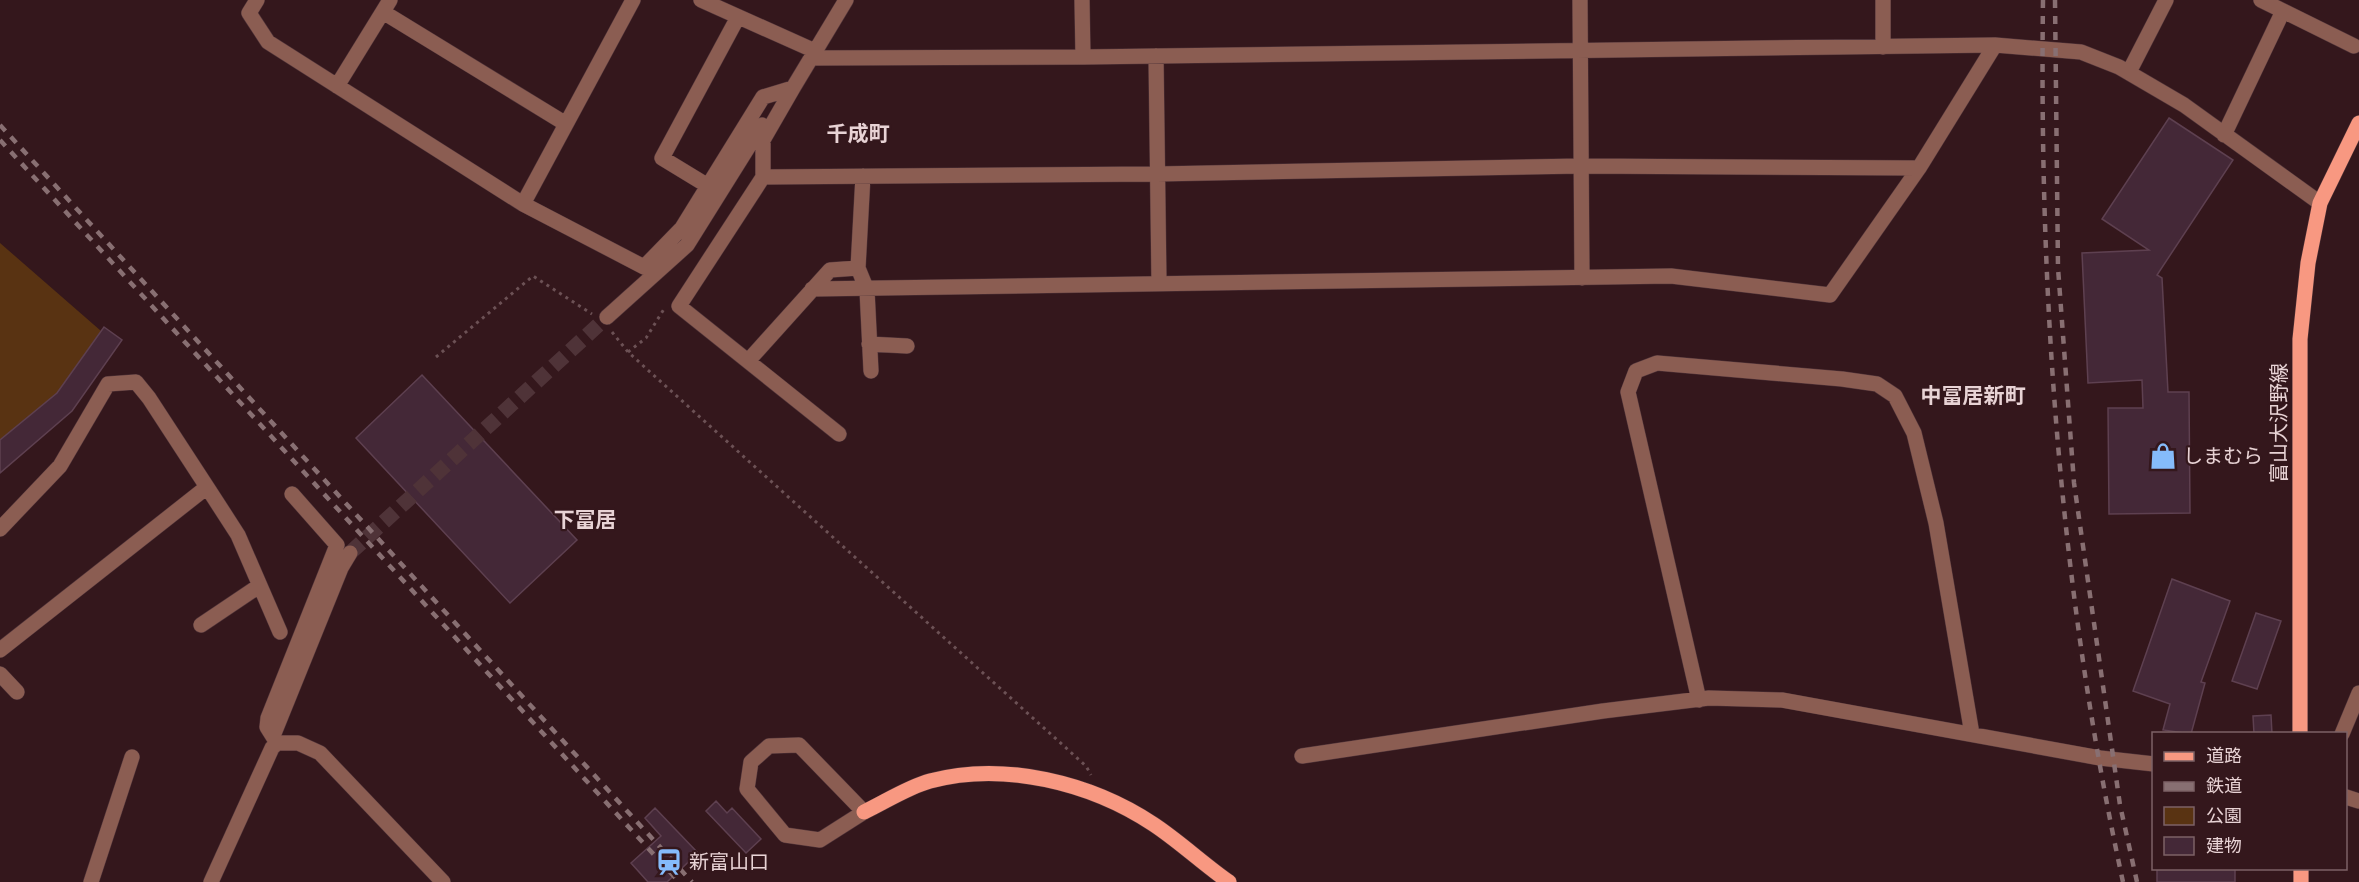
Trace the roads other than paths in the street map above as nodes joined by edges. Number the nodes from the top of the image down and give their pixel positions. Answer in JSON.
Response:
{"nodes":[{"id":1,"x":257,"y":0,"type":"edge"},
{"id":2,"x":633,"y":0,"type":"edge"},
{"id":3,"x":701,"y":0,"type":"edge"},
{"id":4,"x":846,"y":0,"type":"edge"},
{"id":5,"x":1082,"y":0,"type":"edge"},
{"id":6,"x":1580,"y":0,"type":"edge"},
{"id":7,"x":1883,"y":0,"type":"edge"},
{"id":8,"x":2166,"y":0,"type":"edge"},
{"id":9,"x":2261,"y":0,"type":"edge"},
{"id":10,"x":386,"y":6,"type":"edge"},
{"id":11,"x":2283,"y":11,"type":"junction"},
{"id":12,"x":738,"y":16,"type":"junction"},
{"id":13,"x":1995,"y":45,"type":"junction"},
{"id":14,"x":2354,"y":46,"type":"dead end"},
{"id":15,"x":1883,"y":47,"type":"junction"},
{"id":16,"x":1580,"y":51,"type":"junction"},
{"id":17,"x":813,"y":54,"type":"junction"},
{"id":18,"x":1156,"y":56,"type":"junction"},
{"id":19,"x":1083,"y":57,"type":"junction"},
{"id":20,"x":2129,"y":72,"type":"junction"},
{"id":21,"x":337,"y":86,"type":"junction"},
{"id":22,"x":788,"y":89,"type":"junction"},
{"id":23,"x":2359,"y":123,"type":"edge"},
{"id":24,"x":566,"y":124,"type":"junction"},
{"id":25,"x":2224,"y":135,"type":"junction"},
{"id":26,"x":1581,"y":166,"type":"junction"},
{"id":27,"x":1918,"y":168,"type":"junction"},
{"id":28,"x":1157,"y":174,"type":"junction"},
{"id":29,"x":863,"y":176,"type":"junction"},
{"id":30,"x":764,"y":177,"type":"junction"},
{"id":31,"x":708,"y":186,"type":"junction"},
{"id":32,"x":2319,"y":203,"type":"junction"},
{"id":33,"x":523,"y":204,"type":"junction"},
{"id":34,"x":858,"y":268,"type":"junction"},
{"id":35,"x":1582,"y":278,"type":"junction"},
{"id":36,"x":1159,"y":283,"type":"junction"},
{"id":37,"x":812,"y":289,"type":"junction"},
{"id":38,"x":867,"y":290,"type":"junction"},
{"id":39,"x":604,"y":320,"type":"tunnel mouth"},
{"id":40,"x":869,"y":344,"type":"junction"},
{"id":41,"x":907,"y":346,"type":"dead end"},
{"id":42,"x":748,"y":361,"type":"junction"},
{"id":43,"x":871,"y":371,"type":"dead end"},
{"id":44,"x":839,"y":434,"type":"dead end"},
{"id":45,"x":207,"y":487,"type":"junction"},
{"id":46,"x":292,"y":494,"type":"dead end"},
{"id":47,"x":0,"y":529,"type":"edge"},
{"id":48,"x":350,"y":553,"type":"tunnel mouth"},
{"id":49,"x":259,"y":586,"type":"junction"},
{"id":50,"x":201,"y":625,"type":"dead end"},
{"id":51,"x":280,"y":632,"type":"dead end"},
{"id":52,"x":0,"y":650,"type":"edge"},
{"id":53,"x":0,"y":674,"type":"edge"},
{"id":54,"x":17,"y":692,"type":"dead end"},
{"id":55,"x":2359,"y":693,"type":"edge"},
{"id":56,"x":1699,"y":700,"type":"junction"},
{"id":57,"x":2300,"y":732,"type":"edge"},
{"id":58,"x":2343,"y":732,"type":"edge"},
{"id":59,"x":1972,"y":734,"type":"junction"},
{"id":60,"x":275,"y":740,"type":"junction"},
{"id":61,"x":1302,"y":756,"type":"dead end"},
{"id":62,"x":132,"y":757,"type":"dead end"},
{"id":63,"x":2152,"y":764,"type":"edge"},
{"id":64,"x":864,"y":812,"type":"junction"},
{"id":65,"x":91,"y":882,"type":"edge"},
{"id":66,"x":211,"y":882,"type":"edge"},
{"id":67,"x":443,"y":882,"type":"edge"},
{"id":68,"x":1229,"y":882,"type":"edge"}],
"edges":[{"from":1,"to":21,"type":"street"},
{"from":2,"to":24,"type":"street"},
{"from":3,"to":12,"type":"street"},
{"from":4,"to":17,"type":"street"},
{"from":5,"to":19,"type":"street"},
{"from":6,"to":16,"type":"street"},
{"from":7,"to":15,"type":"street"},
{"from":8,"to":20,"type":"street"},
{"from":9,"to":11,"type":"street"},
{"from":10,"to":21,"type":"street"},
{"from":10,"to":24,"type":"street"},
{"from":11,"to":14,"type":"street"},
{"from":11,"to":25,"type":"street"},
{"from":12,"to":17,"type":"street"},
{"from":12,"to":31,"type":"street"},
{"from":13,"to":15,"type":"street"},
{"from":13,"to":20,"type":"street"},
{"from":13,"to":27,"type":"street"},
{"from":15,"to":16,"type":"street"},
{"from":16,"to":18,"type":"street"},
{"from":16,"to":26,"type":"street"},
{"from":17,"to":19,"type":"street"},
{"from":17,"to":22,"type":"street"},
{"from":18,"to":19,"type":"street"},
{"from":18,"to":28,"type":"street"},
{"from":20,"to":25,"type":"street"},
{"from":21,"to":33,"type":"street"},
{"from":22,"to":30,"type":"street"},
{"from":22,"to":31,"type":"street"},
{"from":22,"to":39,"type":"street"},
{"from":23,"to":32,"type":"main road","name":"富山大沢野線"},
{"from":24,"to":33,"type":"street"},
{"from":25,"to":32,"type":"street"},
{"from":26,"to":27,"type":"street"},
{"from":26,"to":28,"type":"street"},
{"from":26,"to":35,"type":"street"},
{"from":27,"to":35,"type":"street"},
{"from":28,"to":29,"type":"street"},
{"from":28,"to":36,"type":"street"},
{"from":29,"to":30,"type":"street"},
{"from":29,"to":34,"type":"street"},
{"from":30,"to":42,"type":"street"},
{"from":31,"to":33,"type":"street"},
{"from":32,"to":57,"type":"main road","name":"富山大沢野線"},
{"from":34,"to":37,"type":"street"},
{"from":34,"to":38,"type":"street"},
{"from":35,"to":36,"type":"street"},
{"from":36,"to":38,"type":"street"},
{"from":37,"to":38,"type":"street"},
{"from":37,"to":42,"type":"street"},
{"from":38,"to":40,"type":"street"},
{"from":40,"to":41,"type":"street"},
{"from":40,"to":43,"type":"street"},
{"from":42,"to":44,"type":"street"},
{"from":45,"to":47,"type":"street"},
{"from":45,"to":49,"type":"street"},
{"from":45,"to":52,"type":"street"},
{"from":46,"to":60,"type":"street"},
{"from":48,"to":60,"type":"street"},
{"from":49,"to":50,"type":"street"},
{"from":49,"to":51,"type":"street"},
{"from":53,"to":54,"type":"street"},
{"from":55,"to":58,"type":"street"},
{"from":56,"to":59,"type":"street"},
{"from":56,"to":59,"type":"street"},
{"from":56,"to":61,"type":"street"},
{"from":59,"to":63,"type":"street"},
{"from":60,"to":66,"type":"street"},
{"from":60,"to":67,"type":"street"},
{"from":62,"to":65,"type":"street"},
{"from":64,"to":64,"type":"street"},
{"from":64,"to":68,"type":"main road"}]}
